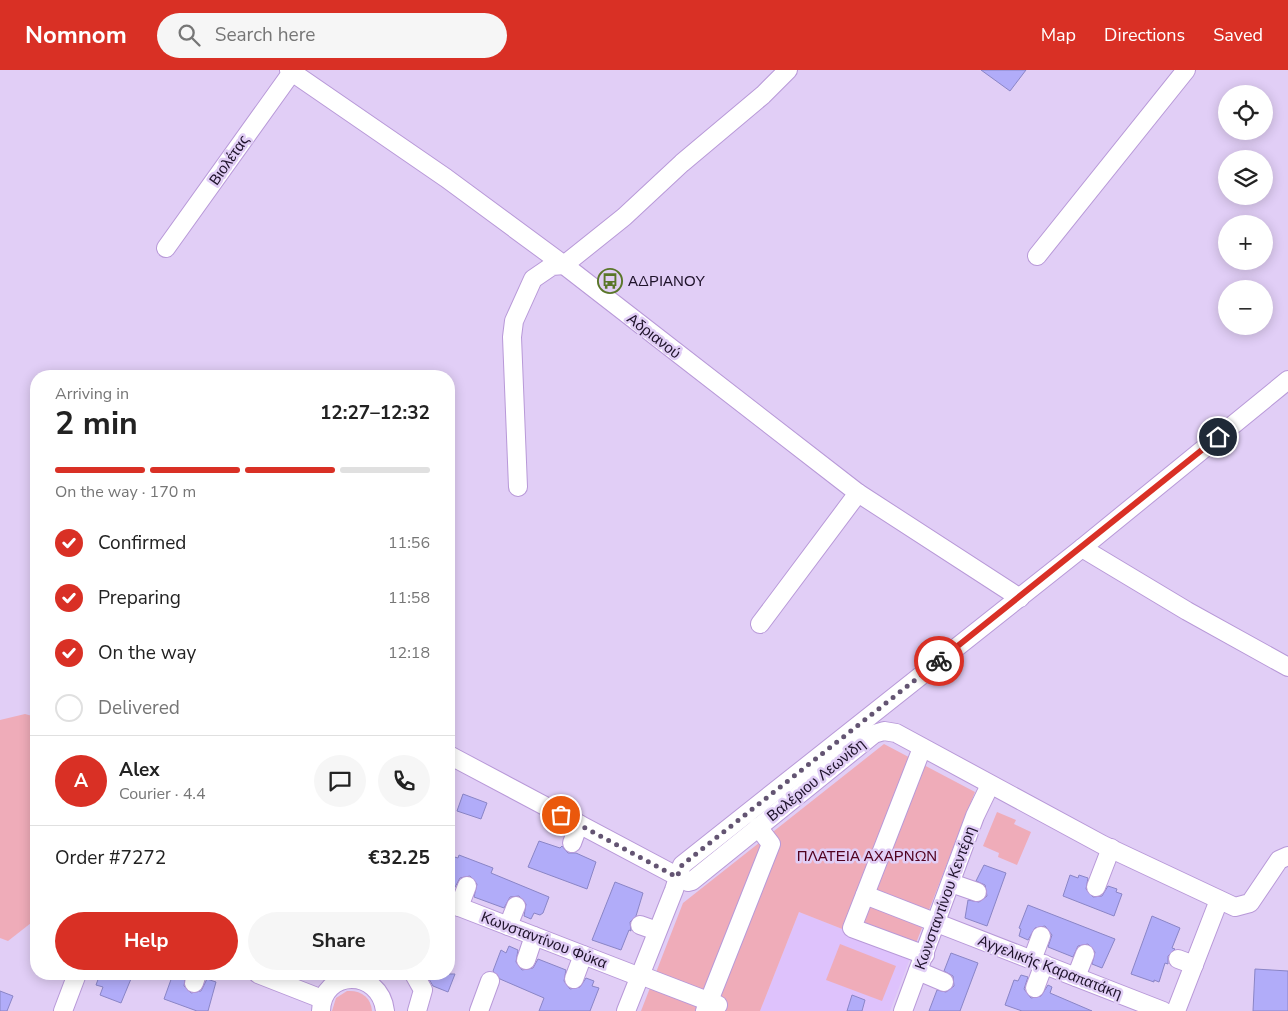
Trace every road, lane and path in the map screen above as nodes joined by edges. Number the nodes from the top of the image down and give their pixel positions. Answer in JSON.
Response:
{"nodes":[{"id":1,"x":788,"y":70,"type":"edge"},
{"id":2,"x":1186,"y":70,"type":"edge"},
{"id":3,"x":290,"y":71,"type":"edge"},
{"id":4,"x":166,"y":248,"type":"dead end"},
{"id":5,"x":1037,"y":256,"type":"dead end"},
{"id":6,"x":564,"y":265,"type":"junction"},
{"id":7,"x":1288,"y":380,"type":"edge"},
{"id":8,"x":518,"y":487,"type":"dead end"},
{"id":9,"x":858,"y":492,"type":"junction"},
{"id":10,"x":1082,"y":548,"type":"junction"},
{"id":11,"x":1020,"y":598,"type":"junction"},
{"id":12,"x":760,"y":624,"type":"dead end"},
{"id":13,"x":1288,"y":667,"type":"edge"},
{"id":14,"x":922,"y":748,"type":"junction"},
{"id":15,"x":455,"y":762,"type":"edge"},
{"id":16,"x":990,"y":785,"type":"junction"},
{"id":17,"x":579,"y":824,"type":"junction"},
{"id":18,"x":758,"y":827,"type":"junction"},
{"id":19,"x":572,"y":843,"type":"dead end"},
{"id":20,"x":1111,"y":848,"type":"junction"},
{"id":21,"x":1288,"y":856,"type":"edge"},
{"id":22,"x":677,"y":877,"type":"junction"},
{"id":23,"x":951,"y":883,"type":"junction"},
{"id":24,"x":467,"y":886,"type":"dead end"},
{"id":25,"x":1096,"y":887,"type":"dead end"},
{"id":26,"x":977,"y":892,"type":"dead end"},
{"id":27,"x":865,"y":895,"type":"junction"},
{"id":28,"x":1219,"y":900,"type":"junction"},
{"id":29,"x":455,"y":904,"type":"edge"},
{"id":30,"x":455,"y":905,"type":"edge"},
{"id":31,"x":516,"y":906,"type":"dead end"},
{"id":32,"x":937,"y":922,"type":"junction"},
{"id":33,"x":640,"y":925,"type":"dead end"},
{"id":34,"x":508,"y":926,"type":"junction"},
{"id":35,"x":657,"y":931,"type":"junction"},
{"id":36,"x":534,"y":936,"type":"junction"},
{"id":37,"x":1042,"y":936,"type":"dead end"},
{"id":38,"x":1085,"y":954,"type":"dead end"},
{"id":39,"x":583,"y":955,"type":"junction"},
{"id":40,"x":526,"y":960,"type":"dead end"},
{"id":41,"x":1038,"y":962,"type":"junction"},
{"id":42,"x":921,"y":963,"type":"junction"},
{"id":43,"x":640,"y":976,"type":"junction"},
{"id":44,"x":1076,"y":977,"type":"junction"},
{"id":45,"x":574,"y":979,"type":"dead end"},
{"id":46,"x":75,"y":980,"type":"edge"},
{"id":47,"x":270,"y":980,"type":"edge"},
{"id":48,"x":345,"y":980,"type":"edge"},
{"id":49,"x":368,"y":980,"type":"edge"},
{"id":50,"x":417,"y":980,"type":"edge"},
{"id":51,"x":490,"y":981,"type":"dead end"},
{"id":52,"x":944,"y":982,"type":"dead end"},
{"id":53,"x":1035,"y":988,"type":"dead end"},
{"id":54,"x":322,"y":1005,"type":"edge"},
{"id":55,"x":710,"y":1006,"type":"edge"},
{"id":56,"x":63,"y":1011,"type":"edge"},
{"id":57,"x":385,"y":1011,"type":"edge"},
{"id":58,"x":417,"y":1011,"type":"edge"},
{"id":59,"x":479,"y":1011,"type":"edge"},
{"id":60,"x":626,"y":1011,"type":"edge"},
{"id":61,"x":902,"y":1011,"type":"edge"},
{"id":62,"x":1163,"y":1011,"type":"edge"},
{"id":63,"x":1176,"y":1011,"type":"edge"}],
"edges":[{"from":1,"to":6,"type":"street"},
{"from":2,"to":5,"type":"street"},
{"from":3,"to":4,"type":"street","name":"Βιολέτας"},
{"from":3,"to":6,"type":"street","name":"Αδριανού"},
{"from":6,"to":8,"type":"street"},
{"from":6,"to":9,"type":"street","name":"Αδριανού"},
{"from":7,"to":10,"type":"street"},
{"from":9,"to":11,"type":"street","name":"Αδριανού"},
{"from":9,"to":12,"type":"street"},
{"from":10,"to":11,"type":"street"},
{"from":10,"to":13,"type":"street"},
{"from":11,"to":22,"type":"street"},
{"from":14,"to":16,"type":"street","name":"Βαλέριου Λεωνίδη"},
{"from":14,"to":18,"type":"street","name":"Βαλέριου Λεωνίδη"},
{"from":14,"to":27,"type":"street"},
{"from":15,"to":17,"type":"street"},
{"from":16,"to":20,"type":"street","name":"Βαλέριου Λεωνίδη"},
{"from":16,"to":23,"type":"street","name":"Κωνσταντίνου Κεντέρη"},
{"from":17,"to":19,"type":"street"},
{"from":17,"to":22,"type":"street"},
{"from":18,"to":22,"type":"street","name":"Βαλέριου Λεωνίδη"},
{"from":18,"to":55,"type":"street"},
{"from":20,"to":25,"type":"street"},
{"from":20,"to":28,"type":"street","name":"Βαλέριου Λεωνίδη"},
{"from":21,"to":28,"type":"street","name":"Βαλέριου Λεωνίδη"},
{"from":22,"to":35,"type":"street"},
{"from":23,"to":26,"type":"street"},
{"from":23,"to":32,"type":"street","name":"Κωνσταντίνου Κεντέρη"},
{"from":24,"to":29,"type":"street"},
{"from":27,"to":32,"type":"street","name":"Αγγελικής Καραπατάκη"},
{"from":27,"to":42,"type":"street"},
{"from":28,"to":63,"type":"street"},
{"from":30,"to":34,"type":"street","name":"Κωνσταντίνου Φύκα"},
{"from":31,"to":34,"type":"street"},
{"from":32,"to":41,"type":"street","name":"Αγγελικής Καραπατάκη"},
{"from":32,"to":42,"type":"street","name":"Κωνσταντίνου Κεντέρη"},
{"from":33,"to":35,"type":"street"},
{"from":34,"to":36,"type":"street","name":"Κωνσταντίνου Φύκα"},
{"from":35,"to":43,"type":"street"},
{"from":36,"to":39,"type":"street","name":"Κωνσταντίνου Φύκα"},
{"from":36,"to":40,"type":"street"},
{"from":37,"to":41,"type":"street"},
{"from":38,"to":44,"type":"street"},
{"from":39,"to":43,"type":"street","name":"Κωνσταντίνου Φύκα"},
{"from":39,"to":45,"type":"street"},
{"from":41,"to":44,"type":"street","name":"Αγγελικής Καραπατάκη"},
{"from":41,"to":53,"type":"street"},
{"from":42,"to":52,"type":"street"},
{"from":42,"to":61,"type":"street","name":"Κωνσταντίνου Κεντέρη"},
{"from":43,"to":55,"type":"street","name":"Κωνσταντίνου Φύκα"},
{"from":43,"to":60,"type":"street"},
{"from":44,"to":62,"type":"street","name":"Αγγελικής Καραπατάκη"},
{"from":46,"to":56,"type":"street"},
{"from":47,"to":54,"type":"street"},
{"from":48,"to":54,"type":"street"},
{"from":49,"to":57,"type":"street"},
{"from":50,"to":58,"type":"street"},
{"from":51,"to":59,"type":"street"}]}
